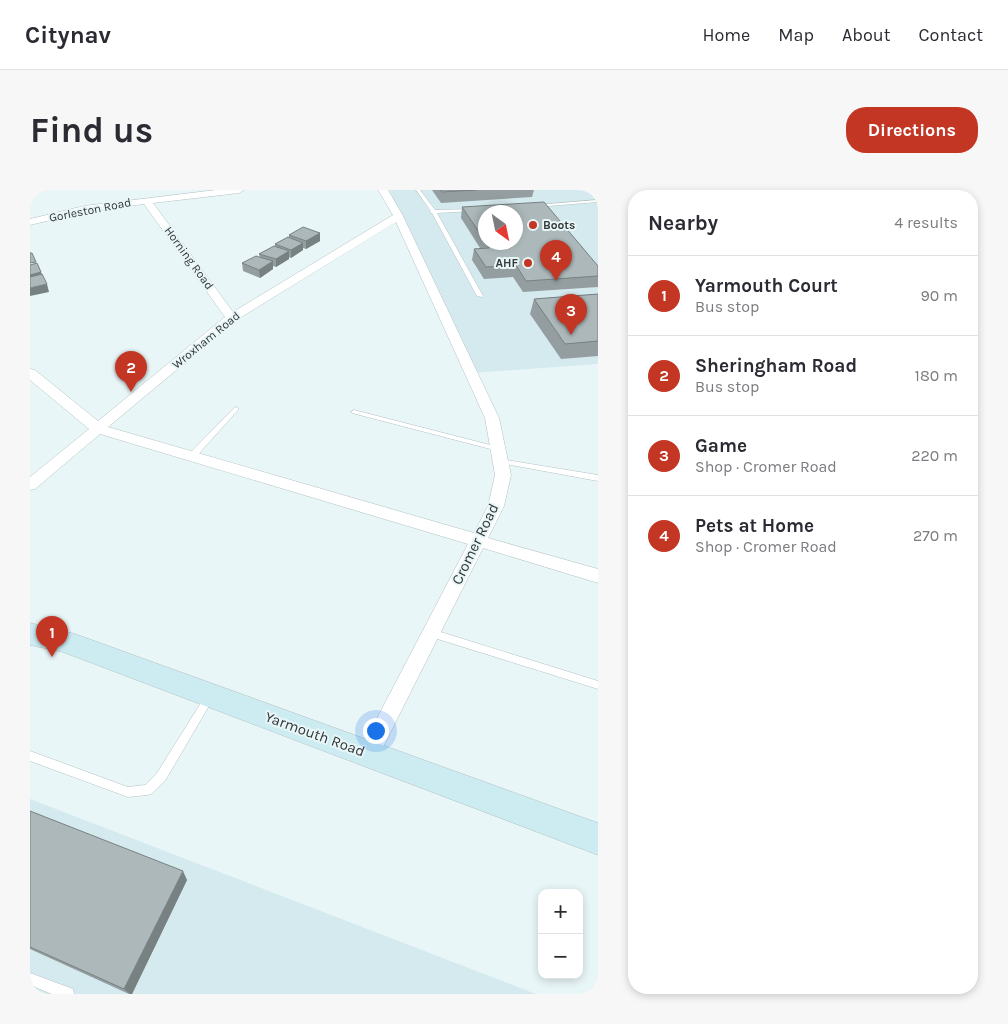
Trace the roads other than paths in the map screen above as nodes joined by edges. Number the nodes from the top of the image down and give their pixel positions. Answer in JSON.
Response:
{"nodes":[{"id":1,"x":239,"y":190,"type":"edge"},
{"id":2,"x":382,"y":190,"type":"edge"},
{"id":3,"x":418,"y":190,"type":"edge"},
{"id":4,"x":543,"y":198,"type":"dead end"},
{"id":5,"x":146,"y":200,"type":"junction"},
{"id":6,"x":598,"y":201,"type":"edge"},
{"id":7,"x":550,"y":205,"type":"junction"},
{"id":8,"x":527,"y":206,"type":"edge"},
{"id":9,"x":478,"y":209,"type":"edge"},
{"id":10,"x":554,"y":210,"type":"edge"},
{"id":11,"x":433,"y":212,"type":"junction"},
{"id":12,"x":398,"y":216,"type":"junction"},
{"id":13,"x":30,"y":222,"type":"edge"},
{"id":14,"x":480,"y":296,"type":"dead end"},
{"id":15,"x":231,"y":318,"type":"junction"},
{"id":16,"x":30,"y":373,"type":"edge"},
{"id":17,"x":236,"y":409,"type":"dead end"},
{"id":18,"x":354,"y":412,"type":"dead end"},
{"id":19,"x":98,"y":429,"type":"junction"},
{"id":20,"x":499,"y":455,"type":"junction"},
{"id":21,"x":192,"y":456,"type":"junction"},
{"id":22,"x":598,"y":478,"type":"edge"},
{"id":23,"x":30,"y":485,"type":"edge"},
{"id":24,"x":478,"y":540,"type":"junction"},
{"id":25,"x":598,"y":576,"type":"edge"},
{"id":26,"x":431,"y":633,"type":"junction"},
{"id":27,"x":30,"y":634,"type":"edge"},
{"id":28,"x":598,"y":685,"type":"edge"},
{"id":29,"x":210,"y":696,"type":"junction"},
{"id":30,"x":369,"y":754,"type":"junction"},
{"id":31,"x":30,"y":756,"type":"edge"},
{"id":32,"x":598,"y":839,"type":"edge"},
{"id":33,"x":30,"y":978,"type":"edge"},
{"id":34,"x":68,"y":994,"type":"edge"}],
"edges":[{"from":1,"to":5,"type":"street","name":"Gorleston Road"},
{"from":2,"to":12,"type":"street","name":"Cromer Road"},
{"from":3,"to":11,"type":"lane"},
{"from":4,"to":7,"type":"lane"},
{"from":5,"to":13,"type":"street","name":"Gorleston Road"},
{"from":5,"to":15,"type":"street","name":"Horning Road"},
{"from":6,"to":7,"type":"lane"},
{"from":7,"to":8,"type":"lane"},
{"from":7,"to":10,"type":"lane"},
{"from":9,"to":11,"type":"lane"},
{"from":11,"to":14,"type":"lane"},
{"from":12,"to":15,"type":"street","name":"Wroxham Road"},
{"from":12,"to":20,"type":"street","name":"Cromer Road"},
{"from":15,"to":19,"type":"street","name":"Wroxham Road"},
{"from":16,"to":19,"type":"street"},
{"from":17,"to":21,"type":"lane"},
{"from":18,"to":20,"type":"lane"},
{"from":19,"to":21,"type":"street"},
{"from":19,"to":23,"type":"street","name":"Wroxham Road"},
{"from":20,"to":22,"type":"lane"},
{"from":20,"to":24,"type":"street","name":"Cromer Road"},
{"from":21,"to":24,"type":"street"},
{"from":24,"to":25,"type":"street"},
{"from":24,"to":26,"type":"street","name":"Cromer Road"},
{"from":26,"to":28,"type":"lane"},
{"from":26,"to":30,"type":"street","name":"Cromer Road"},
{"from":27,"to":29,"type":"street","name":"Yarmouth Road"},
{"from":29,"to":30,"type":"street","name":"Yarmouth Road"},
{"from":29,"to":31,"type":"lane"},
{"from":30,"to":32,"type":"street","name":"Yarmouth Road"},
{"from":33,"to":34,"type":"lane"}]}
